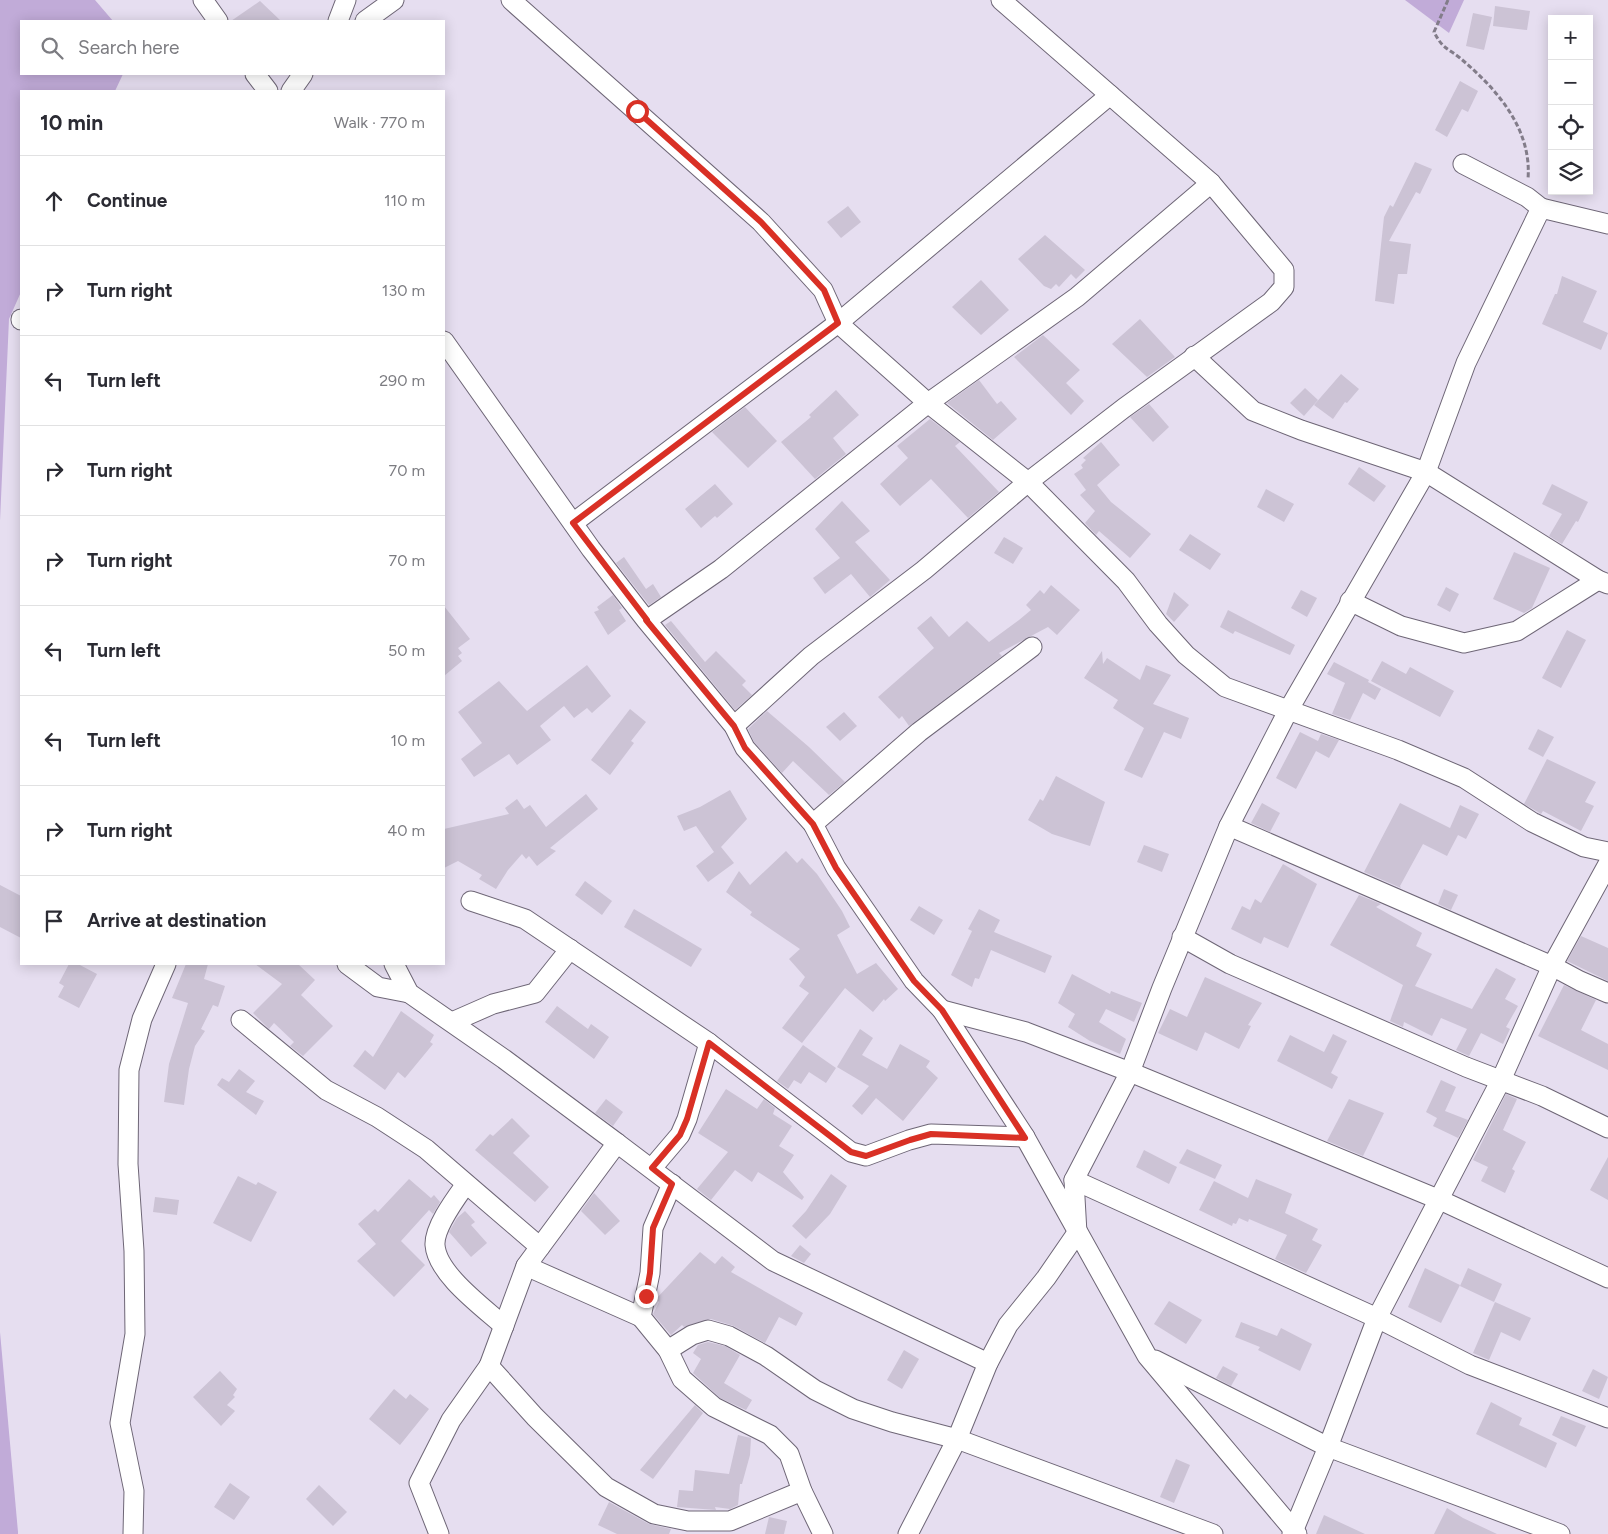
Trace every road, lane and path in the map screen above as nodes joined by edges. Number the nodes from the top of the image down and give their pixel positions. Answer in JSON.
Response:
{"nodes":[{"id":1,"x":203,"y":0,"type":"edge"},
{"id":2,"x":346,"y":0,"type":"edge"},
{"id":3,"x":394,"y":0,"type":"edge"},
{"id":4,"x":511,"y":0,"type":"edge"},
{"id":5,"x":1001,"y":0,"type":"edge"},
{"id":6,"x":1448,"y":0,"type":"edge"},
{"id":7,"x":217,"y":20,"type":"edge"},
{"id":8,"x":338,"y":20,"type":"edge"},
{"id":9,"x":366,"y":20,"type":"edge"},
{"id":10,"x":256,"y":75,"type":"edge"},
{"id":11,"x":267,"y":90,"type":"edge"},
{"id":12,"x":1110,"y":94,"type":"junction"},
{"id":13,"x":1463,"y":164,"type":"dead end"},
{"id":14,"x":1211,"y":183,"type":"junction"},
{"id":15,"x":1534,"y":203,"type":"junction"},
{"id":16,"x":1608,"y":224,"type":"edge"},
{"id":17,"x":838,"y":323,"type":"junction"},
{"id":18,"x":445,"y":342,"type":"edge"},
{"id":19,"x":1194,"y":356,"type":"junction"},
{"id":20,"x":928,"y":403,"type":"junction"},
{"id":21,"x":1426,"y":472,"type":"junction"},
{"id":22,"x":1028,"y":482,"type":"junction"},
{"id":23,"x":573,"y":523,"type":"junction"},
{"id":24,"x":1603,"y":582,"type":"edge"},
{"id":25,"x":1350,"y":601,"type":"junction"},
{"id":26,"x":647,"y":620,"type":"junction"},
{"id":27,"x":1032,"y":647,"type":"dead end"},
{"id":28,"x":1289,"y":709,"type":"junction"},
{"id":29,"x":734,"y":726,"type":"junction"},
{"id":30,"x":813,"y":824,"type":"junction"},
{"id":31,"x":1229,"y":826,"type":"junction"},
{"id":32,"x":1608,"y":852,"type":"edge"},
{"id":33,"x":1608,"y":864,"type":"edge"},
{"id":34,"x":471,"y":901,"type":"dead end"},
{"id":35,"x":1182,"y":937,"type":"junction"},
{"id":36,"x":570,"y":949,"type":"junction"},
{"id":37,"x":166,"y":965,"type":"edge"},
{"id":38,"x":348,"y":965,"type":"edge"},
{"id":39,"x":395,"y":965,"type":"edge"},
{"id":40,"x":1552,"y":966,"type":"junction"},
{"id":41,"x":409,"y":993,"type":"junction"},
{"id":42,"x":1608,"y":993,"type":"edge"},
{"id":43,"x":942,"y":1010,"type":"junction"},
{"id":44,"x":241,"y":1020,"type":"dead end"},
{"id":45,"x":452,"y":1022,"type":"junction"},
{"id":46,"x":709,"y":1043,"type":"junction"},
{"id":47,"x":1130,"y":1072,"type":"junction"},
{"id":48,"x":1501,"y":1080,"type":"junction"},
{"id":49,"x":1608,"y":1128,"type":"edge"},
{"id":50,"x":1025,"y":1138,"type":"junction"},
{"id":51,"x":617,"y":1143,"type":"junction"},
{"id":52,"x":652,"y":1168,"type":"junction"},
{"id":53,"x":1074,"y":1180,"type":"junction"},
{"id":54,"x":466,"y":1184,"type":"junction"},
{"id":55,"x":672,"y":1184,"type":"junction"},
{"id":56,"x":1440,"y":1200,"type":"junction"},
{"id":57,"x":1077,"y":1233,"type":"junction"},
{"id":58,"x":540,"y":1248,"type":"junction"},
{"id":59,"x":526,"y":1266,"type":"junction"},
{"id":60,"x":1608,"y":1278,"type":"edge"},
{"id":61,"x":641,"y":1318,"type":"junction"},
{"id":62,"x":1377,"y":1318,"type":"junction"},
{"id":63,"x":504,"y":1326,"type":"junction"},
{"id":64,"x":668,"y":1350,"type":"junction"},
{"id":65,"x":1147,"y":1356,"type":"junction"},
{"id":66,"x":988,"y":1364,"type":"junction"},
{"id":67,"x":489,"y":1366,"type":"junction"},
{"id":68,"x":1608,"y":1418,"type":"edge"},
{"id":69,"x":957,"y":1439,"type":"junction"},
{"id":70,"x":1328,"y":1447,"type":"junction"},
{"id":71,"x":802,"y":1491,"type":"junction"},
{"id":72,"x":1294,"y":1532,"type":"edge"},
{"id":73,"x":133,"y":1534,"type":"edge"},
{"id":74,"x":439,"y":1534,"type":"edge"},
{"id":75,"x":823,"y":1534,"type":"edge"},
{"id":76,"x":908,"y":1534,"type":"edge"},
{"id":77,"x":1213,"y":1534,"type":"edge"},
{"id":78,"x":1560,"y":1534,"type":"edge"}],
"edges":[{"from":1,"to":7,"type":"street"},
{"from":2,"to":8,"type":"street"},
{"from":3,"to":9,"type":"street"},
{"from":4,"to":17,"type":"street"},
{"from":5,"to":12,"type":"street"},
{"from":6,"to":15,"type":"path"},
{"from":10,"to":11,"type":"street"},
{"from":12,"to":14,"type":"street"},
{"from":12,"to":17,"type":"street"},
{"from":13,"to":15,"type":"street"},
{"from":14,"to":19,"type":"street"},
{"from":14,"to":20,"type":"street"},
{"from":15,"to":16,"type":"street"},
{"from":15,"to":21,"type":"street"},
{"from":17,"to":20,"type":"street"},
{"from":17,"to":23,"type":"street"},
{"from":18,"to":23,"type":"street"},
{"from":19,"to":21,"type":"street"},
{"from":19,"to":22,"type":"street"},
{"from":20,"to":22,"type":"street"},
{"from":20,"to":26,"type":"street"},
{"from":21,"to":24,"type":"street"},
{"from":21,"to":25,"type":"street"},
{"from":22,"to":28,"type":"street"},
{"from":22,"to":29,"type":"street"},
{"from":23,"to":26,"type":"street"},
{"from":24,"to":25,"type":"street"},
{"from":25,"to":28,"type":"street"},
{"from":26,"to":29,"type":"street"},
{"from":27,"to":30,"type":"street"},
{"from":28,"to":31,"type":"street"},
{"from":28,"to":32,"type":"street"},
{"from":29,"to":30,"type":"street"},
{"from":30,"to":43,"type":"street"},
{"from":31,"to":35,"type":"street"},
{"from":31,"to":40,"type":"street"},
{"from":33,"to":40,"type":"street"},
{"from":34,"to":36,"type":"street"},
{"from":35,"to":47,"type":"street"},
{"from":35,"to":48,"type":"street"},
{"from":36,"to":45,"type":"street"},
{"from":36,"to":46,"type":"street"},
{"from":37,"to":73,"type":"street"},
{"from":38,"to":41,"type":"street"},
{"from":39,"to":41,"type":"street"},
{"from":40,"to":42,"type":"street"},
{"from":40,"to":48,"type":"street"},
{"from":41,"to":45,"type":"street"},
{"from":43,"to":47,"type":"street"},
{"from":43,"to":50,"type":"street"},
{"from":44,"to":54,"type":"street"},
{"from":45,"to":51,"type":"street"},
{"from":46,"to":50,"type":"street"},
{"from":46,"to":52,"type":"street"},
{"from":47,"to":53,"type":"street"},
{"from":47,"to":56,"type":"street"},
{"from":48,"to":49,"type":"street"},
{"from":48,"to":56,"type":"street"},
{"from":50,"to":57,"type":"street"},
{"from":51,"to":52,"type":"street"},
{"from":51,"to":58,"type":"street"},
{"from":52,"to":55,"type":"street"},
{"from":53,"to":57,"type":"street"},
{"from":53,"to":62,"type":"street"},
{"from":54,"to":58,"type":"street"},
{"from":54,"to":63,"type":"street"},
{"from":55,"to":61,"type":"street"},
{"from":55,"to":66,"type":"street"},
{"from":56,"to":60,"type":"street"},
{"from":56,"to":62,"type":"street"},
{"from":57,"to":65,"type":"street"},
{"from":57,"to":66,"type":"street"},
{"from":58,"to":59,"type":"street"},
{"from":59,"to":61,"type":"street"},
{"from":59,"to":63,"type":"street"},
{"from":61,"to":64,"type":"street"},
{"from":62,"to":68,"type":"street"},
{"from":62,"to":70,"type":"street"},
{"from":63,"to":67,"type":"street"},
{"from":64,"to":69,"type":"street"},
{"from":64,"to":71,"type":"street"},
{"from":65,"to":70,"type":"street"},
{"from":65,"to":72,"type":"street"},
{"from":66,"to":69,"type":"street"},
{"from":67,"to":71,"type":"street"},
{"from":67,"to":74,"type":"street"},
{"from":69,"to":76,"type":"street"},
{"from":69,"to":77,"type":"street"},
{"from":70,"to":72,"type":"street"},
{"from":70,"to":78,"type":"street"},
{"from":71,"to":75,"type":"street"}]}
